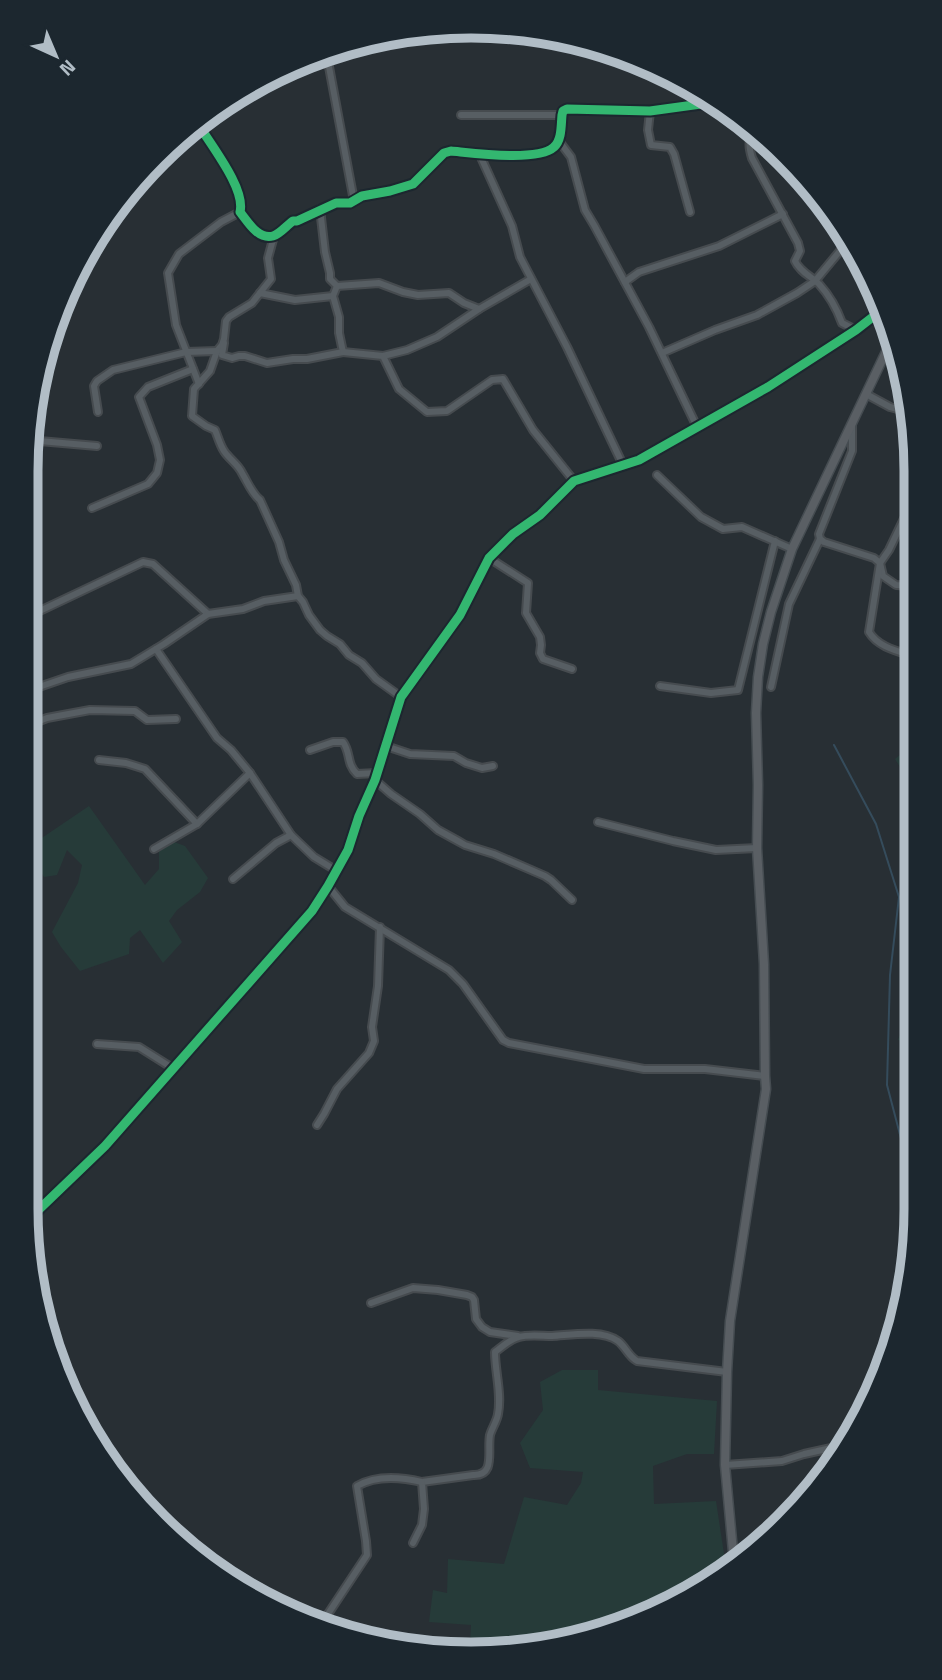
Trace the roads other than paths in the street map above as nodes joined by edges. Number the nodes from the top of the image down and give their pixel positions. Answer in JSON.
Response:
{"nodes":[{"id":1,"x":328,"y":62,"type":"edge"},
{"id":2,"x":700,"y":104,"type":"edge"},
{"id":3,"x":650,"y":111,"type":"junction"},
{"id":4,"x":461,"y":115,"type":"dead end"},
{"id":5,"x":562,"y":115,"type":"junction"},
{"id":6,"x":203,"y":132,"type":"edge"},
{"id":7,"x":749,"y":140,"type":"edge"},
{"id":8,"x":559,"y":141,"type":"junction"},
{"id":9,"x":479,"y":153,"type":"junction"},
{"id":10,"x":354,"y":201,"type":"junction"},
{"id":11,"x":320,"y":209,"type":"junction"},
{"id":12,"x":240,"y":212,"type":"junction"},
{"id":13,"x":690,"y":212,"type":"dead end"},
{"id":14,"x":783,"y":214,"type":"junction"},
{"id":15,"x":274,"y":236,"type":"junction"},
{"id":16,"x":842,"y":248,"type":"edge"},
{"id":17,"x":531,"y":279,"type":"junction"},
{"id":18,"x":814,"y":281,"type":"junction"},
{"id":19,"x":625,"y":282,"type":"junction"},
{"id":20,"x":337,"y":286,"type":"junction"},
{"id":21,"x":260,"y":293,"type":"junction"},
{"id":22,"x":333,"y":296,"type":"junction"},
{"id":23,"x":480,"y":309,"type":"junction"},
{"id":24,"x":875,"y":315,"type":"edge"},
{"id":25,"x":856,"y":330,"type":"junction"},
{"id":26,"x":224,"y":339,"type":"junction"},
{"id":27,"x":217,"y":351,"type":"junction"},
{"id":28,"x":887,"y":351,"type":"edge"},
{"id":29,"x":186,"y":352,"type":"junction"},
{"id":30,"x":343,"y":352,"type":"junction"},
{"id":31,"x":662,"y":353,"type":"junction"},
{"id":32,"x":383,"y":356,"type":"junction"},
{"id":33,"x":193,"y":369,"type":"junction"},
{"id":34,"x":199,"y":384,"type":"junction"},
{"id":35,"x":866,"y":394,"type":"junction"},
{"id":36,"x":899,"y":410,"type":"edge"},
{"id":37,"x":98,"y":412,"type":"dead end"},
{"id":38,"x":852,"y":424,"type":"junction"},
{"id":39,"x":697,"y":427,"type":"junction"},
{"id":40,"x":39,"y":441,"type":"edge"},
{"id":41,"x":97,"y":446,"type":"dead end"},
{"id":42,"x":624,"y":465,"type":"junction"},
{"id":43,"x":657,"y":475,"type":"dead end"},
{"id":44,"x":574,"y":481,"type":"junction"},
{"id":45,"x":92,"y":508,"type":"dead end"},
{"id":46,"x":904,"y":519,"type":"edge"},
{"id":47,"x":820,"y":539,"type":"junction"},
{"id":48,"x":775,"y":541,"type":"junction"},
{"id":49,"x":792,"y":549,"type":"junction"},
{"id":50,"x":489,"y":558,"type":"junction"},
{"id":51,"x":880,"y":563,"type":"junction"},
{"id":52,"x":904,"y":585,"type":"edge"},
{"id":53,"x":298,"y":596,"type":"junction"},
{"id":54,"x":38,"y":612,"type":"edge"},
{"id":55,"x":208,"y":614,"type":"junction"},
{"id":56,"x":156,"y":649,"type":"junction"},
{"id":57,"x":904,"y":653,"type":"edge"},
{"id":58,"x":572,"y":669,"type":"dead end"},
{"id":59,"x":660,"y":686,"type":"dead end"},
{"id":60,"x":38,"y":687,"type":"edge"},
{"id":61,"x":771,"y":687,"type":"dead end"},
{"id":62,"x":401,"y":697,"type":"junction"},
{"id":63,"x":176,"y":719,"type":"dead end"},
{"id":64,"x":38,"y":722,"type":"edge"},
{"id":65,"x":386,"y":746,"type":"junction"},
{"id":66,"x":310,"y":750,"type":"dead end"},
{"id":67,"x":99,"y":761,"type":"dead end"},
{"id":68,"x":493,"y":766,"type":"dead end"},
{"id":69,"x":250,"y":773,"type":"junction"},
{"id":70,"x":376,"y":776,"type":"junction"},
{"id":71,"x":598,"y":822,"type":"dead end"},
{"id":72,"x":197,"y":824,"type":"junction"},
{"id":73,"x":291,"y":835,"type":"junction"},
{"id":74,"x":757,"y":848,"type":"junction"},
{"id":75,"x":153,"y":849,"type":"dead end"},
{"id":76,"x":337,"y":872,"type":"junction"},
{"id":77,"x":233,"y":879,"type":"dead end"},
{"id":78,"x":328,"y":887,"type":"junction"},
{"id":79,"x":572,"y":900,"type":"dead end"},
{"id":80,"x":380,"y":927,"type":"junction"},
{"id":81,"x":96,"y":1044,"type":"dead end"},
{"id":82,"x":174,"y":1069,"type":"junction"},
{"id":83,"x":765,"y":1076,"type":"junction"},
{"id":84,"x":317,"y":1125,"type":"dead end"},
{"id":85,"x":38,"y":1209,"type":"edge"},
{"id":86,"x":371,"y":1303,"type":"dead end"},
{"id":87,"x":520,"y":1336,"type":"junction"},
{"id":88,"x":727,"y":1371,"type":"junction"},
{"id":89,"x":832,"y":1448,"type":"edge"},
{"id":90,"x":725,"y":1465,"type":"junction"},
{"id":91,"x":422,"y":1482,"type":"junction"},
{"id":92,"x":413,"y":1544,"type":"dead end"},
{"id":93,"x":733,"y":1553,"type":"edge"},
{"id":94,"x":326,"y":1617,"type":"edge"}],
"edges":[{"from":1,"to":10,"type":"street"},
{"from":2,"to":3,"type":"street"},
{"from":3,"to":5,"type":"street"},
{"from":3,"to":13,"type":"street"},
{"from":4,"to":5,"type":"street"},
{"from":5,"to":8,"type":"street"},
{"from":6,"to":12,"type":"street"},
{"from":7,"to":14,"type":"street"},
{"from":8,"to":9,"type":"street"},
{"from":8,"to":19,"type":"street"},
{"from":9,"to":10,"type":"street"},
{"from":9,"to":17,"type":"street"},
{"from":10,"to":11,"type":"street"},
{"from":11,"to":15,"type":"street"},
{"from":11,"to":20,"type":"street"},
{"from":12,"to":15,"type":"street"},
{"from":12,"to":29,"type":"street"},
{"from":14,"to":18,"type":"street"},
{"from":14,"to":19,"type":"street"},
{"from":15,"to":21,"type":"street"},
{"from":16,"to":18,"type":"street"},
{"from":17,"to":23,"type":"street"},
{"from":17,"to":42,"type":"street"},
{"from":18,"to":25,"type":"street"},
{"from":18,"to":31,"type":"street"},
{"from":19,"to":31,"type":"street"},
{"from":20,"to":22,"type":"street"},
{"from":20,"to":23,"type":"street"},
{"from":21,"to":22,"type":"street"},
{"from":21,"to":26,"type":"street"},
{"from":22,"to":30,"type":"street"},
{"from":23,"to":32,"type":"street"},
{"from":24,"to":25,"type":"street"},
{"from":25,"to":39,"type":"street"},
{"from":26,"to":27,"type":"street"},
{"from":26,"to":30,"type":"street"},
{"from":27,"to":29,"type":"street"},
{"from":27,"to":34,"type":"street"},
{"from":28,"to":35,"type":"main road"},
{"from":29,"to":33,"type":"street"},
{"from":29,"to":37,"type":"street"},
{"from":30,"to":32,"type":"street"},
{"from":31,"to":39,"type":"street"},
{"from":32,"to":44,"type":"street"},
{"from":33,"to":34,"type":"street"},
{"from":33,"to":45,"type":"street"},
{"from":34,"to":53,"type":"street"},
{"from":35,"to":36,"type":"street"},
{"from":35,"to":38,"type":"main road"},
{"from":38,"to":47,"type":"street"},
{"from":38,"to":49,"type":"main road"},
{"from":39,"to":42,"type":"street"},
{"from":40,"to":41,"type":"street"},
{"from":42,"to":44,"type":"street"},
{"from":43,"to":48,"type":"street"},
{"from":44,"to":50,"type":"street"},
{"from":46,"to":51,"type":"street"},
{"from":47,"to":51,"type":"street"},
{"from":47,"to":61,"type":"street"},
{"from":48,"to":49,"type":"street"},
{"from":48,"to":59,"type":"street"},
{"from":49,"to":74,"type":"main road"},
{"from":50,"to":58,"type":"street"},
{"from":50,"to":62,"type":"street"},
{"from":51,"to":52,"type":"street"},
{"from":51,"to":57,"type":"street"},
{"from":53,"to":55,"type":"street"},
{"from":53,"to":62,"type":"street"},
{"from":54,"to":55,"type":"street"},
{"from":55,"to":56,"type":"street"},
{"from":56,"to":60,"type":"street"},
{"from":56,"to":69,"type":"street"},
{"from":62,"to":65,"type":"street"},
{"from":63,"to":64,"type":"street"},
{"from":65,"to":68,"type":"street"},
{"from":65,"to":70,"type":"street"},
{"from":66,"to":70,"type":"street"},
{"from":67,"to":72,"type":"street"},
{"from":69,"to":72,"type":"street"},
{"from":69,"to":73,"type":"street"},
{"from":70,"to":76,"type":"street"},
{"from":70,"to":79,"type":"street"},
{"from":71,"to":74,"type":"street"},
{"from":72,"to":75,"type":"street"},
{"from":73,"to":76,"type":"street"},
{"from":73,"to":77,"type":"street"},
{"from":74,"to":83,"type":"main road"},
{"from":76,"to":78,"type":"street"},
{"from":78,"to":80,"type":"street"},
{"from":78,"to":82,"type":"street"},
{"from":80,"to":83,"type":"street"},
{"from":80,"to":84,"type":"street"},
{"from":81,"to":82,"type":"street"},
{"from":82,"to":85,"type":"street"},
{"from":83,"to":88,"type":"main road"},
{"from":86,"to":87,"type":"street"},
{"from":87,"to":88,"type":"street"},
{"from":87,"to":91,"type":"street"},
{"from":88,"to":90,"type":"main road"},
{"from":89,"to":90,"type":"street"},
{"from":90,"to":93,"type":"main road"},
{"from":91,"to":92,"type":"street"},
{"from":91,"to":94,"type":"street"}]}
